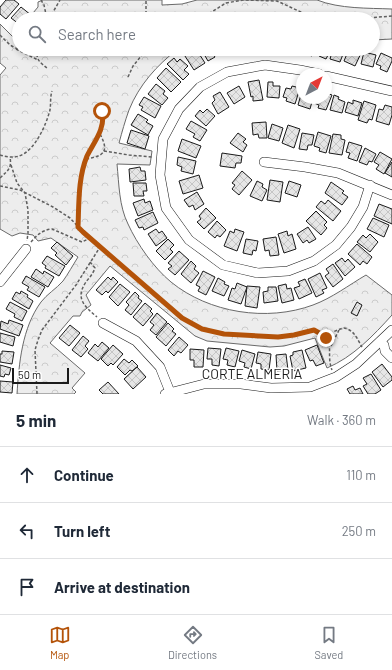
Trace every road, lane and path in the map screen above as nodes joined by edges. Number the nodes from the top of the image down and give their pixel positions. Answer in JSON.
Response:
{"nodes":[{"id":1,"x":41,"y":0,"type":"edge"},
{"id":2,"x":60,"y":0,"type":"edge"},
{"id":3,"x":146,"y":0,"type":"edge"},
{"id":4,"x":46,"y":12,"type":"edge"},
{"id":5,"x":52,"y":12,"type":"edge"},
{"id":6,"x":146,"y":12,"type":"edge"},
{"id":7,"x":212,"y":12,"type":"edge"},
{"id":8,"x":301,"y":12,"type":"edge"},
{"id":9,"x":392,"y":16,"type":"edge"},
{"id":10,"x":380,"y":17,"type":"edge"},
{"id":11,"x":0,"y":35,"type":"edge"},
{"id":12,"x":12,"y":46,"type":"edge"},
{"id":13,"x":30,"y":56,"type":"edge"},
{"id":14,"x":37,"y":56,"type":"edge"},
{"id":15,"x":141,"y":56,"type":"edge"},
{"id":16,"x":38,"y":60,"type":"junction"},
{"id":17,"x":48,"y":69,"type":"dead end"},
{"id":18,"x":296,"y":69,"type":"edge"},
{"id":19,"x":128,"y":77,"type":"dead end"},
{"id":20,"x":332,"y":77,"type":"edge"},
{"id":21,"x":52,"y":91,"type":"dead end"},
{"id":22,"x":392,"y":91,"type":"edge"},
{"id":23,"x":101,"y":102,"type":"dead end"},
{"id":24,"x":99,"y":134,"type":"junction"},
{"id":25,"x":104,"y":151,"type":"junction"},
{"id":26,"x":0,"y":155,"type":"edge"},
{"id":27,"x":10,"y":157,"type":"junction"},
{"id":28,"x":162,"y":158,"type":"junction"},
{"id":29,"x":86,"y":159,"type":"junction"},
{"id":30,"x":264,"y":162,"type":"dead end"},
{"id":31,"x":11,"y":165,"type":"junction"},
{"id":32,"x":0,"y":178,"type":"edge"},
{"id":33,"x":0,"y":186,"type":"edge"},
{"id":34,"x":370,"y":186,"type":"junction"},
{"id":35,"x":25,"y":193,"type":"junction"},
{"id":36,"x":392,"y":195,"type":"edge"},
{"id":37,"x":78,"y":227,"type":"junction"},
{"id":38,"x":90,"y":238,"type":"junction"},
{"id":39,"x":100,"y":247,"type":"junction"},
{"id":40,"x":26,"y":249,"type":"junction"},
{"id":41,"x":90,"y":262,"type":"junction"},
{"id":42,"x":0,"y":282,"type":"edge"},
{"id":43,"x":103,"y":323,"type":"joint"},
{"id":44,"x":340,"y":330,"type":"junction"},
{"id":45,"x":392,"y":330,"type":"edge"},
{"id":46,"x":324,"y":336,"type":"junction"},
{"id":47,"x":386,"y":345,"type":"edge"},
{"id":48,"x":330,"y":346,"type":"junction"},
{"id":49,"x":367,"y":353,"type":"junction"},
{"id":50,"x":392,"y":358,"type":"edge"},
{"id":51,"x":336,"y":377,"type":"junction"},
{"id":52,"x":167,"y":393,"type":"edge"},
{"id":53,"x":37,"y":394,"type":"edge"}],
"edges":[{"from":1,"to":4,"type":"path"},
{"from":2,"to":5,"type":"path"},
{"from":3,"to":6,"type":"path"},
{"from":7,"to":8,"type":"path"},
{"from":9,"to":10,"type":"path"},
{"from":11,"to":12,"type":"path"},
{"from":13,"to":16,"type":"path"},
{"from":14,"to":16,"type":"path"},
{"from":15,"to":19,"type":"path"},
{"from":16,"to":17,"type":"path"},
{"from":18,"to":28,"type":"street"},
{"from":20,"to":22,"type":"street"},
{"from":21,"to":27,"type":"path"},
{"from":23,"to":24,"type":"path"},
{"from":24,"to":25,"type":"path"},
{"from":24,"to":29,"type":"path"},
{"from":25,"to":28,"type":"path"},
{"from":25,"to":29,"type":"path"},
{"from":26,"to":27,"type":"path"},
{"from":27,"to":31,"type":"path"},
{"from":28,"to":34,"type":"street"},
{"from":29,"to":37,"type":"path"},
{"from":30,"to":34,"type":"street"},
{"from":31,"to":32,"type":"path"},
{"from":31,"to":35,"type":"path"},
{"from":33,"to":35,"type":"path"},
{"from":34,"to":36,"type":"street"},
{"from":35,"to":37,"type":"path"},
{"from":35,"to":40,"type":"path"},
{"from":37,"to":38,"type":"path"},
{"from":38,"to":39,"type":"path"},
{"from":38,"to":40,"type":"path"},
{"from":39,"to":41,"type":"path"},
{"from":39,"to":46,"type":"path"},
{"from":40,"to":42,"type":"street"},
{"from":41,"to":43,"type":"path"},
{"from":41,"to":53,"type":"path"},
{"from":43,"to":52,"type":"street"},
{"from":44,"to":46,"type":"path"},
{"from":44,"to":48,"type":"path"},
{"from":44,"to":49,"type":"path"},
{"from":45,"to":47,"type":"street","name":"CORTE ALMERIA"},
{"from":46,"to":48,"type":"path"},
{"from":47,"to":49,"type":"street","name":"CORTE ALMERIA"},
{"from":47,"to":50,"type":"street"},
{"from":48,"to":51,"type":"path"},
{"from":49,"to":51,"type":"street","name":"CORTE ALMERIA"},
{"from":51,"to":52,"type":"street","name":"CORTE ALMERIA"}]}
